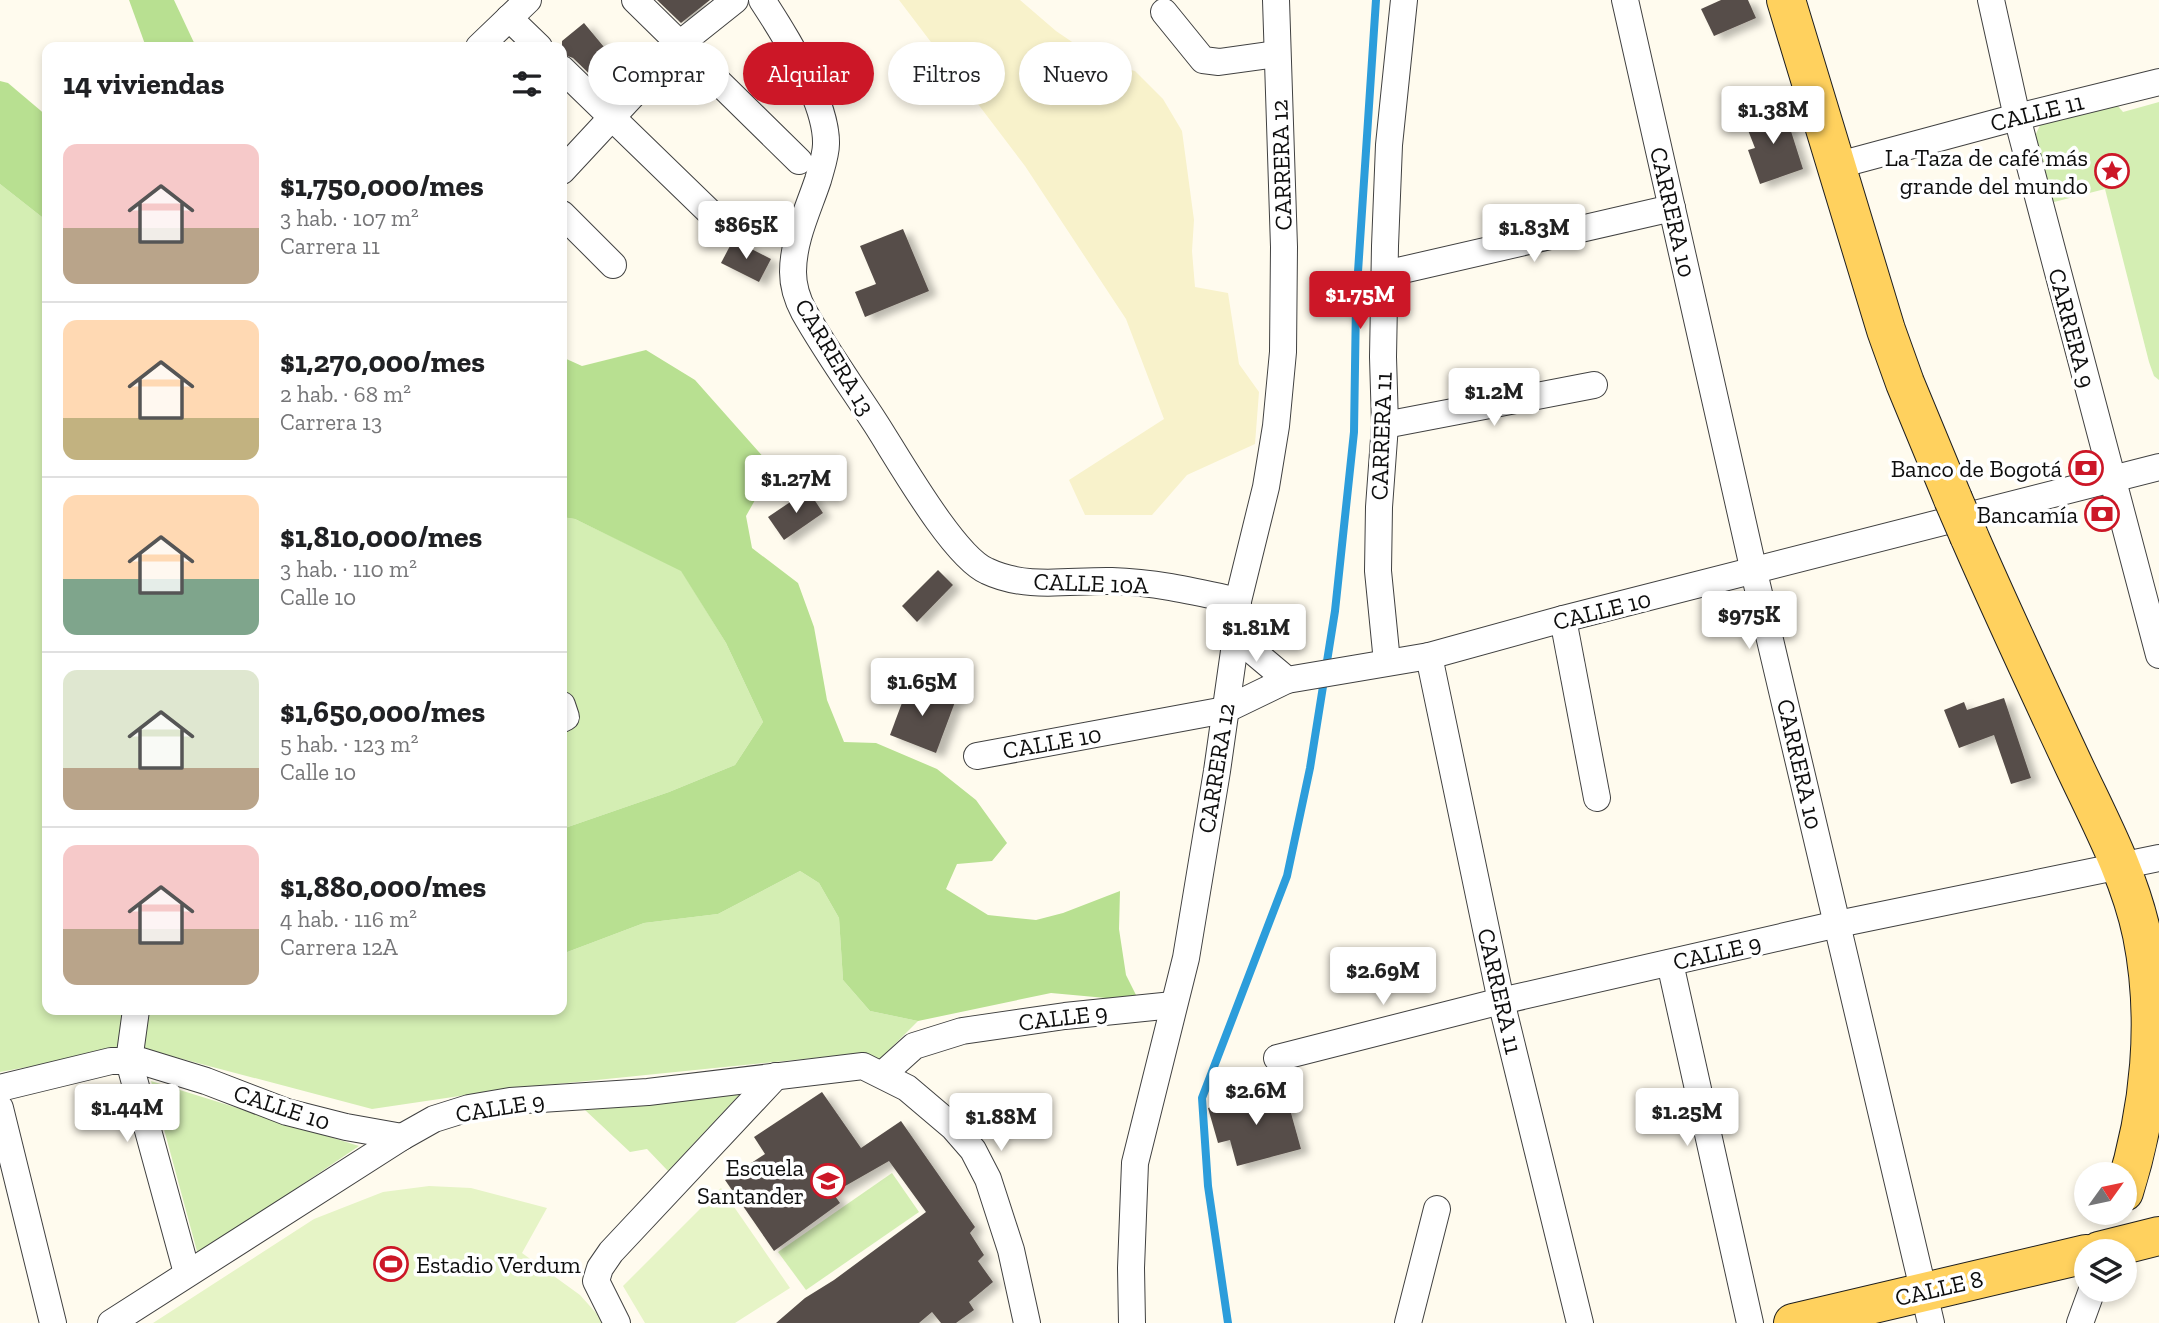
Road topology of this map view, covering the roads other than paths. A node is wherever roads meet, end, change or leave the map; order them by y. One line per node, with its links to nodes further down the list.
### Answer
1 (635, 0): 13 (street)
2 (735, 0): 14 (street)
3 (762, 0): 34 (street, CARRERA 13)
4 (1276, 0): 15 (street, CARRERA 12)
5 (1404, 0): 29 (street, CARRERA 11)
6 (1625, 0): 25 (street, CARRERA 10)
7 (1786, 0): 24 (main road)
8 (1992, 0): 20 (street, CARRERA 9)
9 (518, 9): 11 (street); 12 (street)
10 (1164, 12): 15 (street)
11 (484, 42)
12 (536, 42)
13 (680, 42)
14 (682, 42)
15 (1276, 54): 36 (street, CARRERA 12)
16 (567, 74): 21 (street)
17 (2159, 82): 20 (street, CALLE 11)
18 (729, 91): 22 (street)
19 (624, 105): 21 (street)
20 (2017, 117): 24 (street, CALLE 11); 33 (street, CARRERA 9)
21 (612, 118): 23 (street); 27 (street)
22 (799, 162)
23 (567, 166)
24 (1835, 166): 47 (main road, bridge)
25 (1672, 208): 29 (street); 35 (street, CARRERA 10)
26 (567, 219): 28 (street)
27 (727, 229)
28 (613, 265)
29 (1385, 274): 31 (street, CARRERA 11)
30 (1594, 385): 31 (street)
31 (1385, 425): 41 (street, CARRERA 11)
32 (2159, 467): 33 (street, CALLE 10)
33 (2112, 479): 35 (street, CALLE 10); 39 (street, CARRERA 9)
34 (986, 571): 36 (street, CALLE 10A)
35 (1754, 572): 37 (street, CALLE 10); 48 (street, CARRERA 10)
36 (1238, 601): 38 (street, CARRERA 12)
37 (1563, 619): 40 (street, CALLE 10); 45 (street)
38 (1236, 637): 42 (street); 43 (street, CARRERA 12)
39 (2159, 655)
40 (1429, 656): 41 (street, CALLE 10); 50 (street, CARRERA 11)
41 (1387, 663): 42 (street, CALLE 10)
42 (1298, 678): 43 (street, CALLE 10)
43 (1225, 710): 44 (street, CALLE 10); 51 (street, CARRERA 12)
44 (977, 756)
45 (1597, 798)
46 (2159, 859): 47 (street, CALLE 9)
47 (2120, 868): 48 (street, CALLE 9); 60 (main road)
48 (1838, 924): 49 (street, CALLE 9); 67 (street, CARRERA 10)
49 (1670, 963): 50 (street, CALLE 9); 75 (street)
50 (1501, 1001): 53 (street, CALLE 9); 74 (street, CARRERA 11)
51 (1173, 1005): 55 (street, CALLE 9); 72 (street, CARRERA 12)
52 (135, 1015): 54 (street)
53 (1277, 1058)
54 (129, 1061): 57 (street, CALLE 10); 59 (street, CALLE 10); 65 (street)
55 (873, 1070): 56 (street, CALLE 9); 71 (street)
56 (776, 1076): 59 (street, CALLE 9); 70 (street)
57 (0, 1088)
58 (0, 1108): 68 (street)
59 (402, 1137): 65 (street, CALLE 9)
60 (2132, 1162)
61 (1437, 1209): 73 (street)
62 (2159, 1236): 63 (main road, CALLE 8)
63 (2137, 1242)
64 (2074, 1260): 67 (main road, CALLE 8)
65 (187, 1273): 69 (street, CALLE 9)
66 (2088, 1302): 77 (street)
67 (1926, 1307): 76 (main road, CALLE 8)
68 (53, 1323)
69 (111, 1323)
70 (617, 1323)
71 (1027, 1323)
72 (1132, 1323)
73 (1408, 1323)
74 (1580, 1323)
75 (1750, 1323)
76 (1793, 1323)
77 (2080, 1323)

